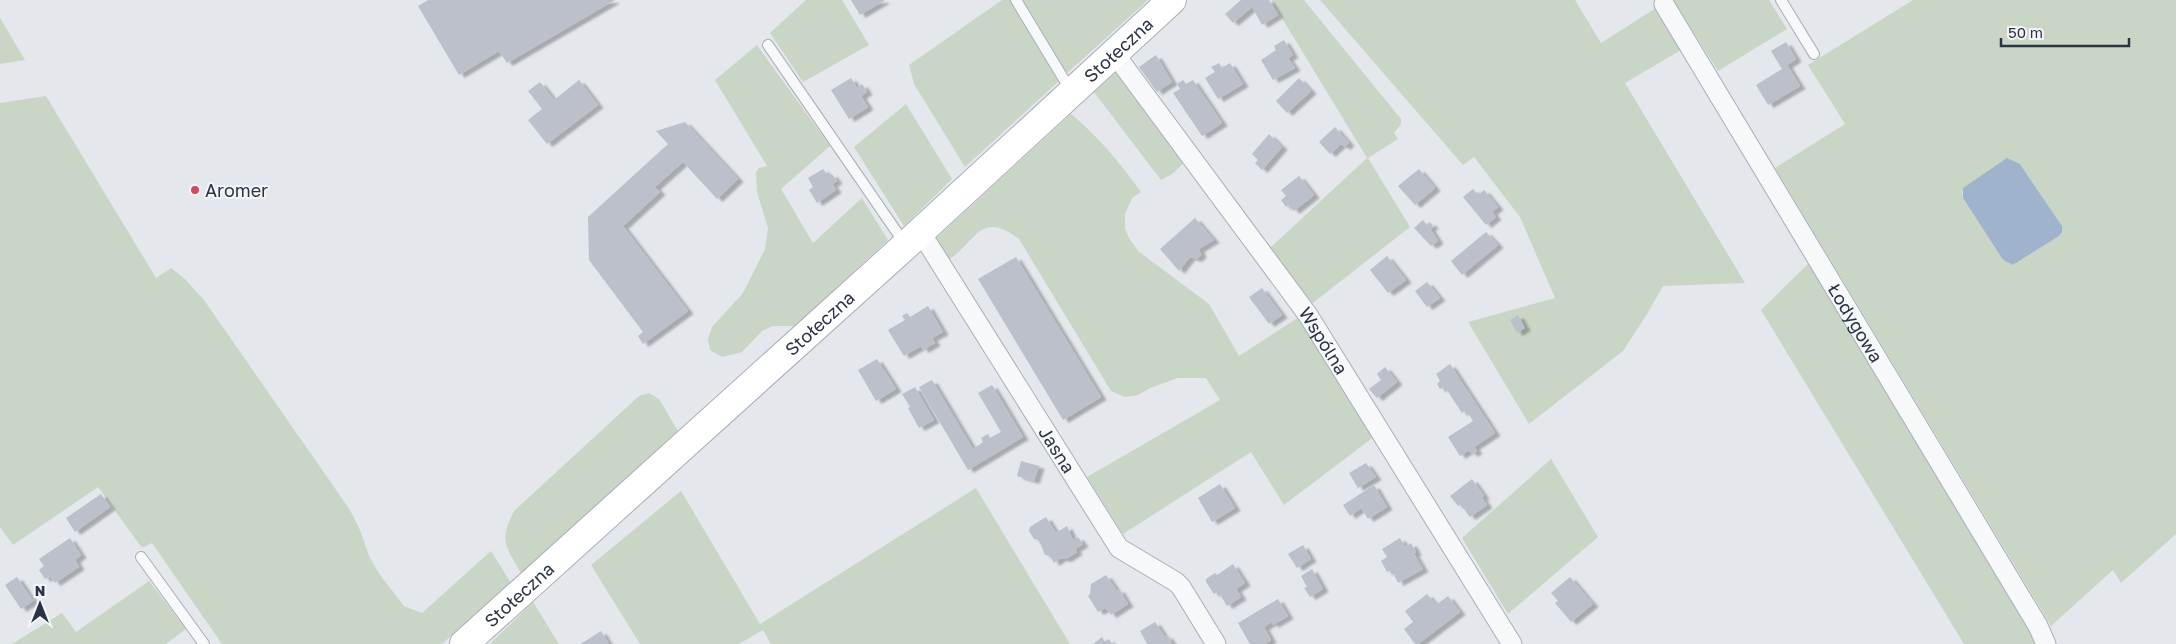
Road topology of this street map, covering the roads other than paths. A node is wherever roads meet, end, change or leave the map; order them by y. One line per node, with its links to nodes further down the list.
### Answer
1 (1016, 0): 8 (lane)
2 (1172, 0): 6 (street, Stołeczna)
3 (1781, 0): 7 (lane)
4 (1664, 4): 15 (street, Łodygowa)
5 (768, 45): 9 (lane)
6 (1114, 53): 8 (street, Stołeczna); 14 (street, Wspólna)
7 (1814, 54)
8 (1072, 92): 9 (street, Stołeczna)
9 (913, 238): 12 (street, Stołeczna); 13 (street, Jasna)
10 (141, 557): 11 (lane)
11 (204, 644)
12 (464, 644)
13 (1216, 644)
14 (1512, 644)
15 (2046, 644)

